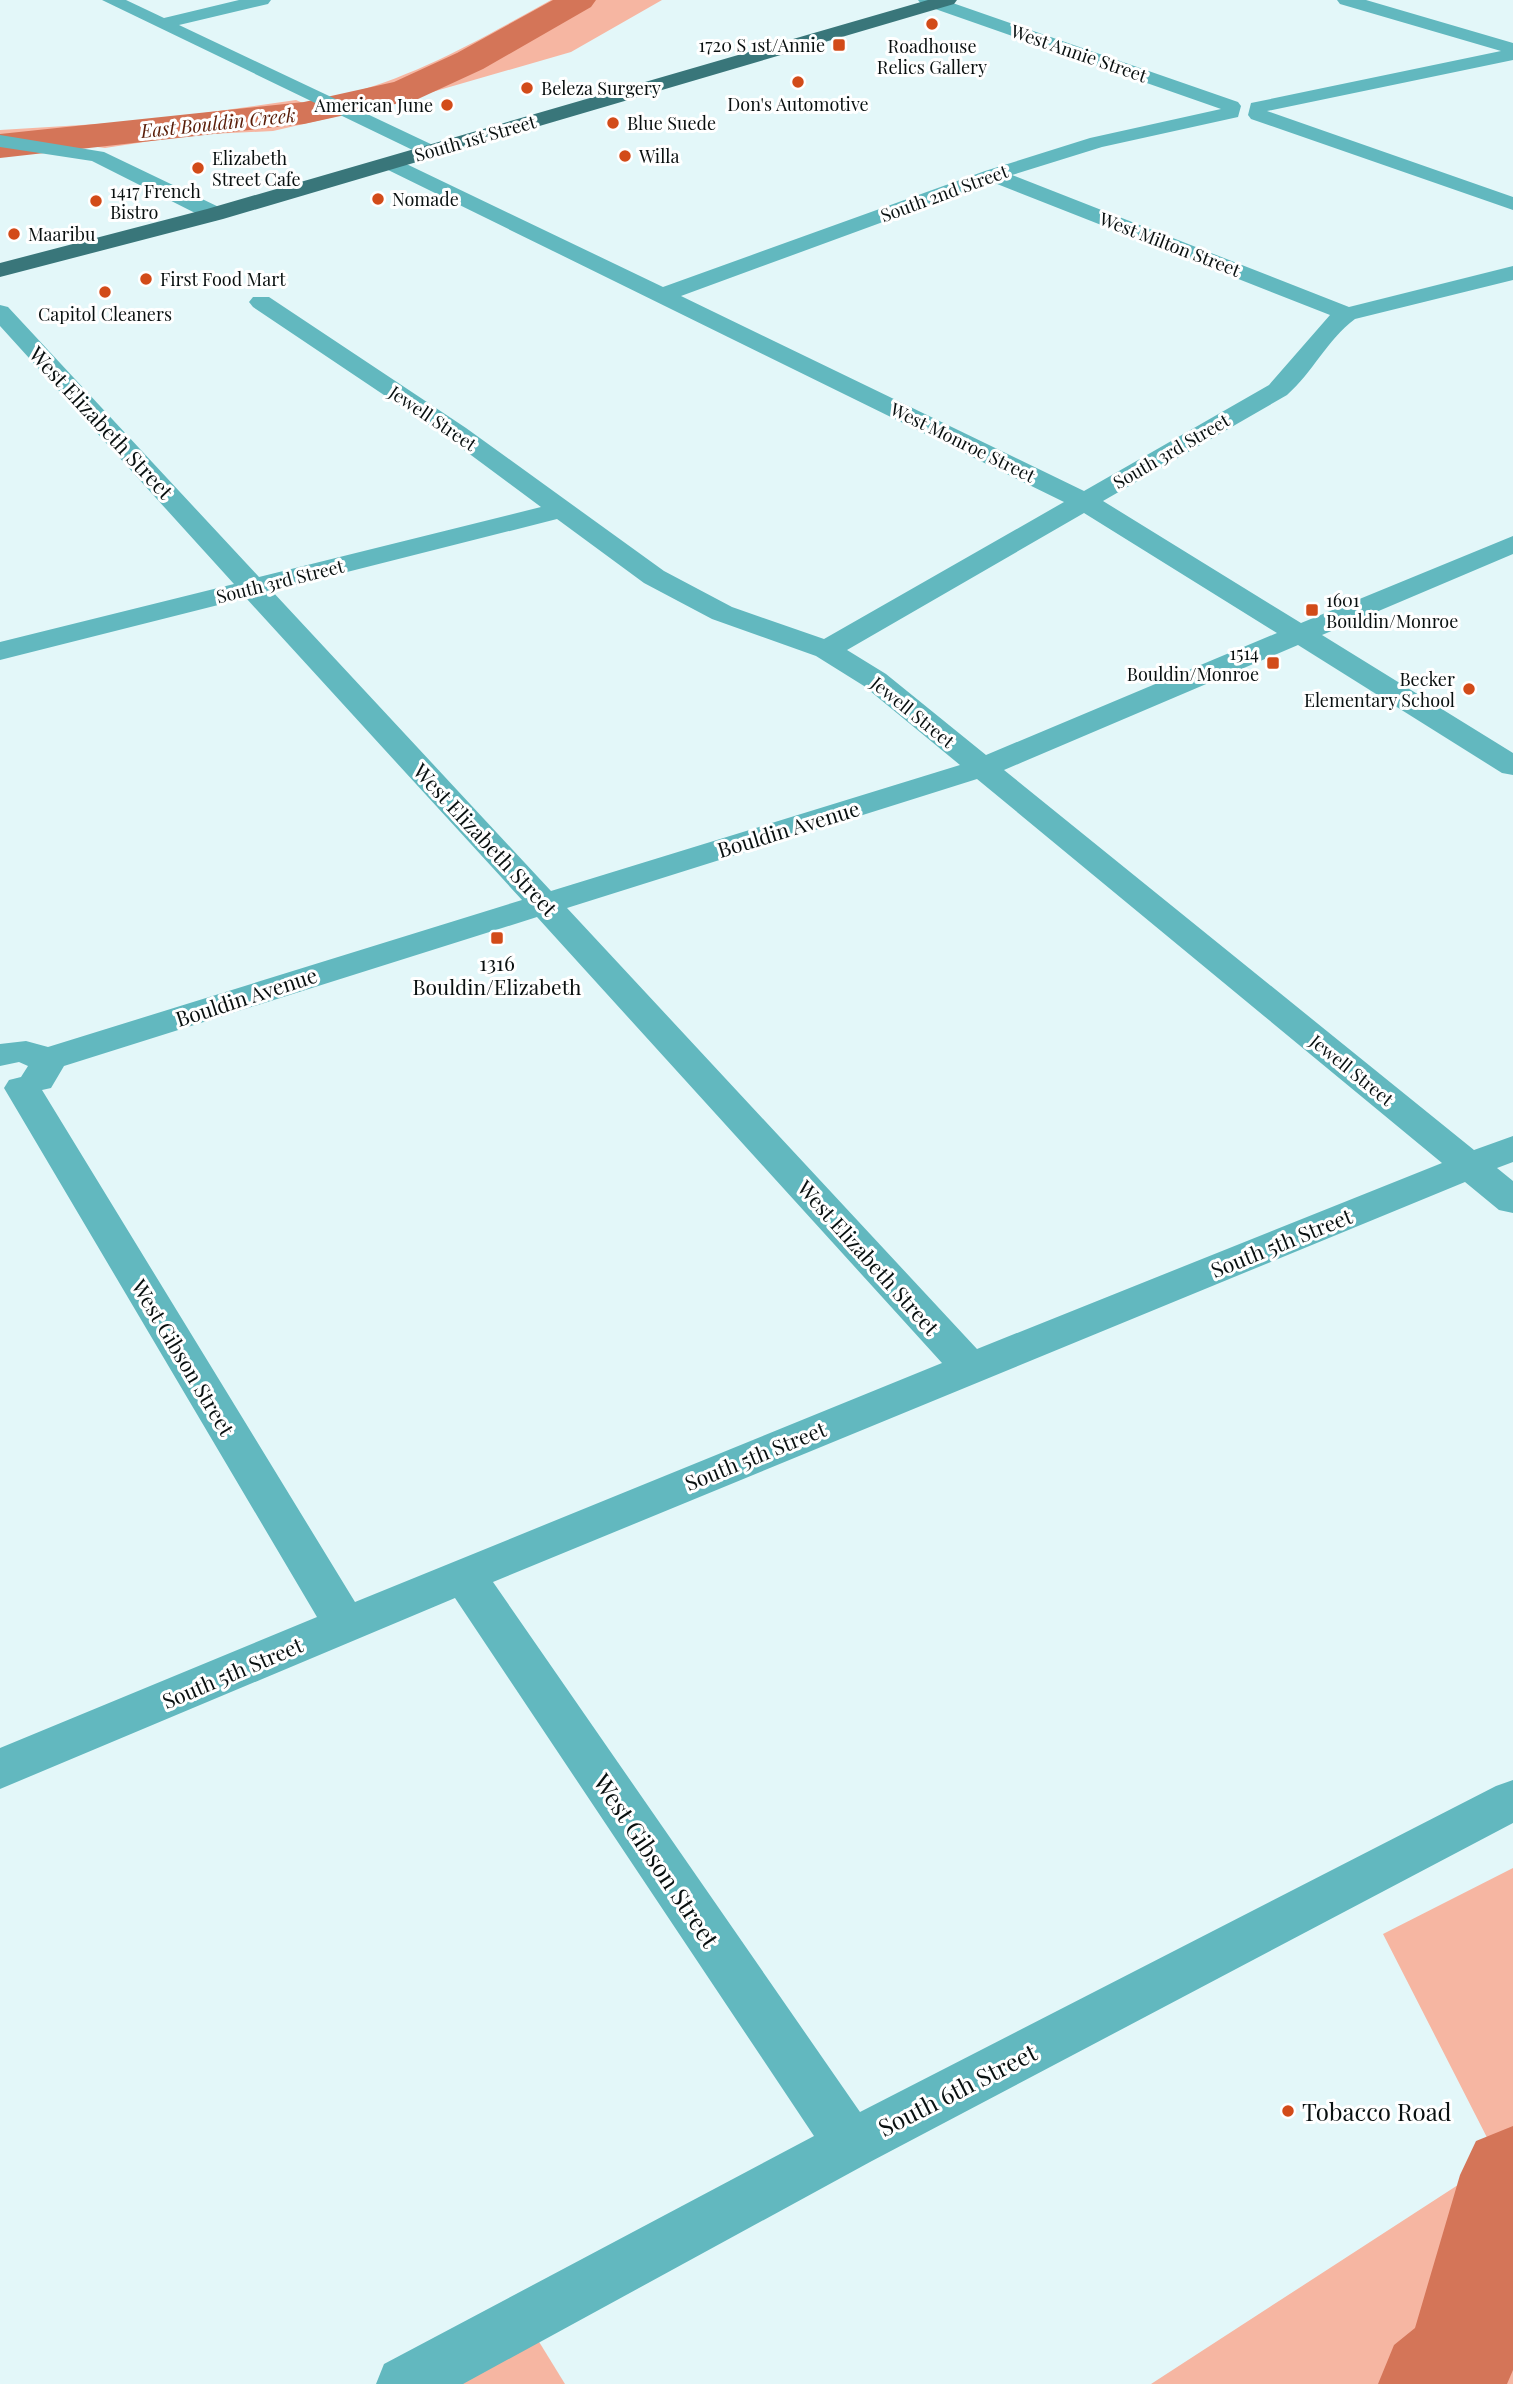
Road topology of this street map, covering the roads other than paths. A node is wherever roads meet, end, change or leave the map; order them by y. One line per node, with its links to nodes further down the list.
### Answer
1 (111, 0): 5 (street)
2 (262, 0): 5 (street)
3 (1346, 0): 6 (street)
4 (937, 1): 7 (street, West Annie Street); 10 (main road, South 1st Street)
5 (162, 23): 10 (street)
6 (1512, 52): 8 (street)
7 (1231, 109): 8 (street); 12 (street, South 2nd Street)
8 (1258, 111): 13 (street)
9 (0, 141): 14 (street)
10 (430, 150): 11 (main road, South 1st Street)
11 (389, 163): 14 (main road, South 1st Street); 17 (street, West Monroe Street)
12 (992, 175): 17 (street, South 2nd Street); 20 (street, West Milton Street)
13 (1513, 204)
14 (215, 214): 15 (main road, South 1st Street)
15 (0, 270)
16 (1513, 273): 20 (street, South 3rd Street)
17 (663, 295): 21 (street, West Monroe Street)
18 (261, 302): 22 (street, Jewell Street)
19 (0, 312): 24 (street, West Elizabeth Street)
20 (1348, 314): 21 (street, South 3rd Street)
21 (1084, 501): 25 (street, West Monroe Street); 26 (street, South 3rd Street)
22 (561, 510): 24 (street, South 3rd Street); 26 (street, Jewell Street)
23 (1513, 544): 25 (street, Bouldin Avenue)
24 (254, 587): 27 (street, South 3rd Street); 30 (street, West Elizabeth Street)
25 (1299, 632): 28 (street, West Monroe Street); 29 (street, Bouldin Avenue)
26 (826, 650): 29 (street, Jewell Street)
27 (0, 651)
28 (1513, 766)
29 (982, 768): 30 (street, Bouldin Avenue); 33 (street, Jewell Street)
30 (544, 903): 31 (street, Bouldin Avenue); 35 (street, West Elizabeth Street)
31 (11, 1066): 37 (street, West Gibson Street)
32 (1513, 1148): 33 (street, South 5th Street)
33 (1470, 1166): 34 (street, Jewell Street); 35 (street, South 5th Street)
34 (1513, 1201)
35 (970, 1368): 36 (street, South 5th Street)
36 (464, 1575): 37 (street, South 5th Street); 40 (street, West Gibson Street)
37 (345, 1625): 38 (street, South 5th Street)
38 (0, 1769)
39 (1513, 1800): 40 (street, South 6th Street)
40 (851, 2144): 41 (street, South 6th Street)
41 (405, 2384)

